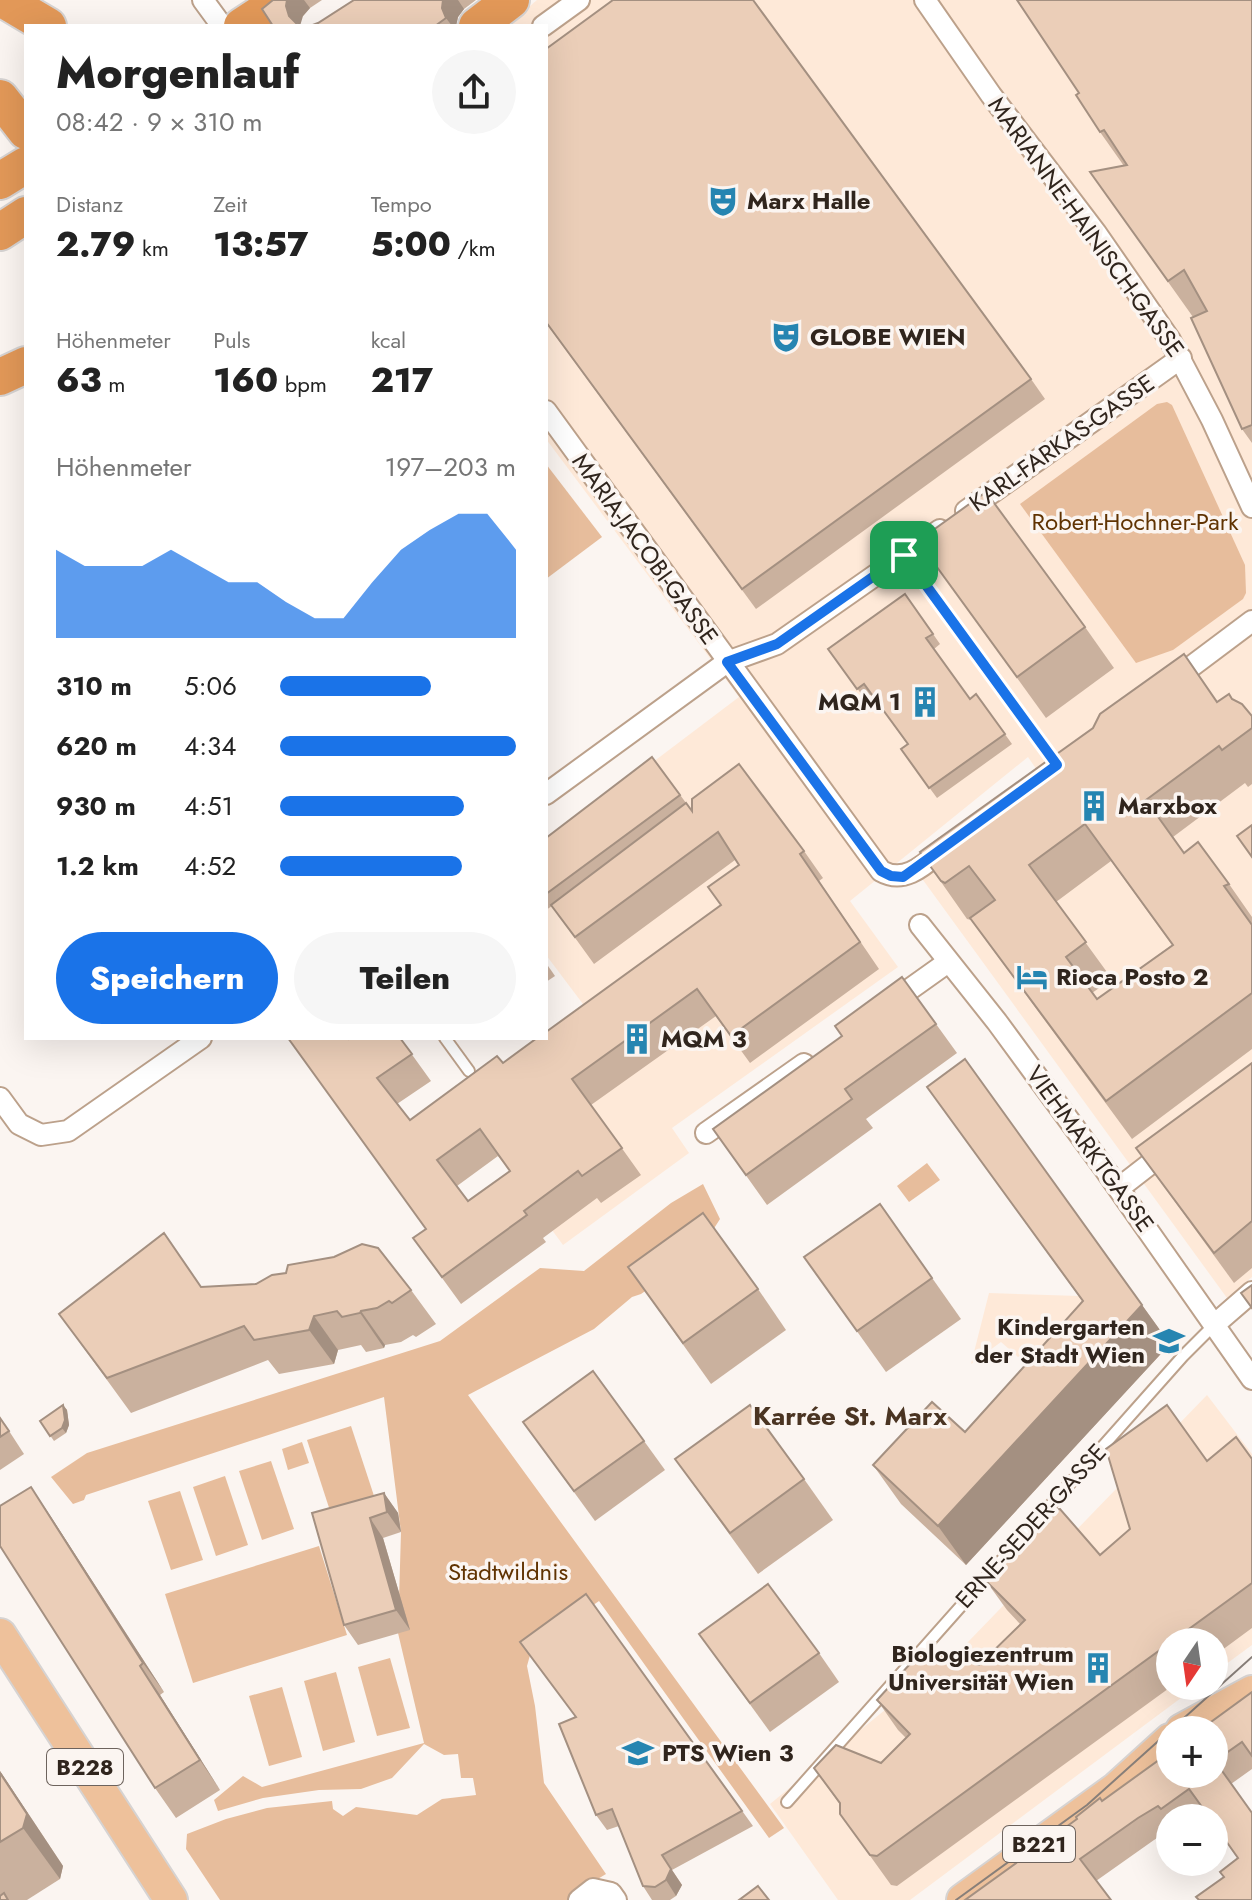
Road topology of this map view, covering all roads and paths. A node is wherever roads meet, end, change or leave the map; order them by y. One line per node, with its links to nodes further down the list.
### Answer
1 (4, 0): 7 (highway)
2 (203, 0): 8 (street)
3 (282, 0): 9 (highway)
4 (511, 0): 10 (highway)
5 (579, 0): 11 (street)
6 (925, 0): 18 (street, MARIANNE-HAINISCH-GASSE)
7 (45, 24)
8 (221, 24)
9 (245, 24)
10 (480, 24)
11 (546, 24)
12 (0, 98): 13 (highway)
13 (24, 128)
14 (24, 166): 15 (highway)
15 (0, 181)
16 (24, 216): 17 (highway)
17 (0, 232)
18 (1181, 358): 22 (street, MARIANNE-HAINISCH-GASSE); 23 (street, KARL-FARKAS-GASSE)
19 (24, 366): 20 (highway)
20 (0, 377)
21 (548, 414): 25 (street, MARIA-JACOBI-GASSE)
22 (1252, 507)
23 (904, 555): 25 (street, KARL-FARKAS-GASSE); 27 (lane)
24 (1252, 621): 26 (street)
25 (727, 662): 28 (street, KARL-FARKAS-GASSE); 29 (street, MARIA-JACOBI-GASSE)
26 (1161, 689)
27 (1056, 766)
28 (548, 793)
29 (957, 839)
30 (920, 925): 31 (street, VIEHMARKTGASSE)
31 (948, 962): 32 (street); 40 (street, VIEHMARKTGASSE)
32 (874, 1014)
33 (198, 1040): 37 (street)
34 (446, 1040): 36 (lane)
35 (822, 1051): 38 (street)
36 (469, 1071)
37 (0, 1098)
38 (706, 1133)
39 (1187, 1136): 40 (street)
40 (1119, 1188): 42 (street, VIEHMARKTGASSE)
41 (1252, 1292): 42 (street)
42 (1214, 1325): 43 (street, VIEHMARKTGASSE); 51 (lane, ERNE-SEDER-GASSE)
43 (1252, 1379)
44 (0, 1635): 52 (main road, B228)
45 (1251, 1693): 46 (main road); 47 (main road)
46 (1208, 1716)
47 (1228, 1723)
48 (1156, 1753): 50 (main road, B221)
49 (1156, 1771): 50 (main road, B221)
50 (1116, 1789): 55 (main road, B221)
51 (787, 1802)
52 (171, 1900)
53 (579, 1900): 54 (street)
54 (616, 1900)
55 (963, 1900)

